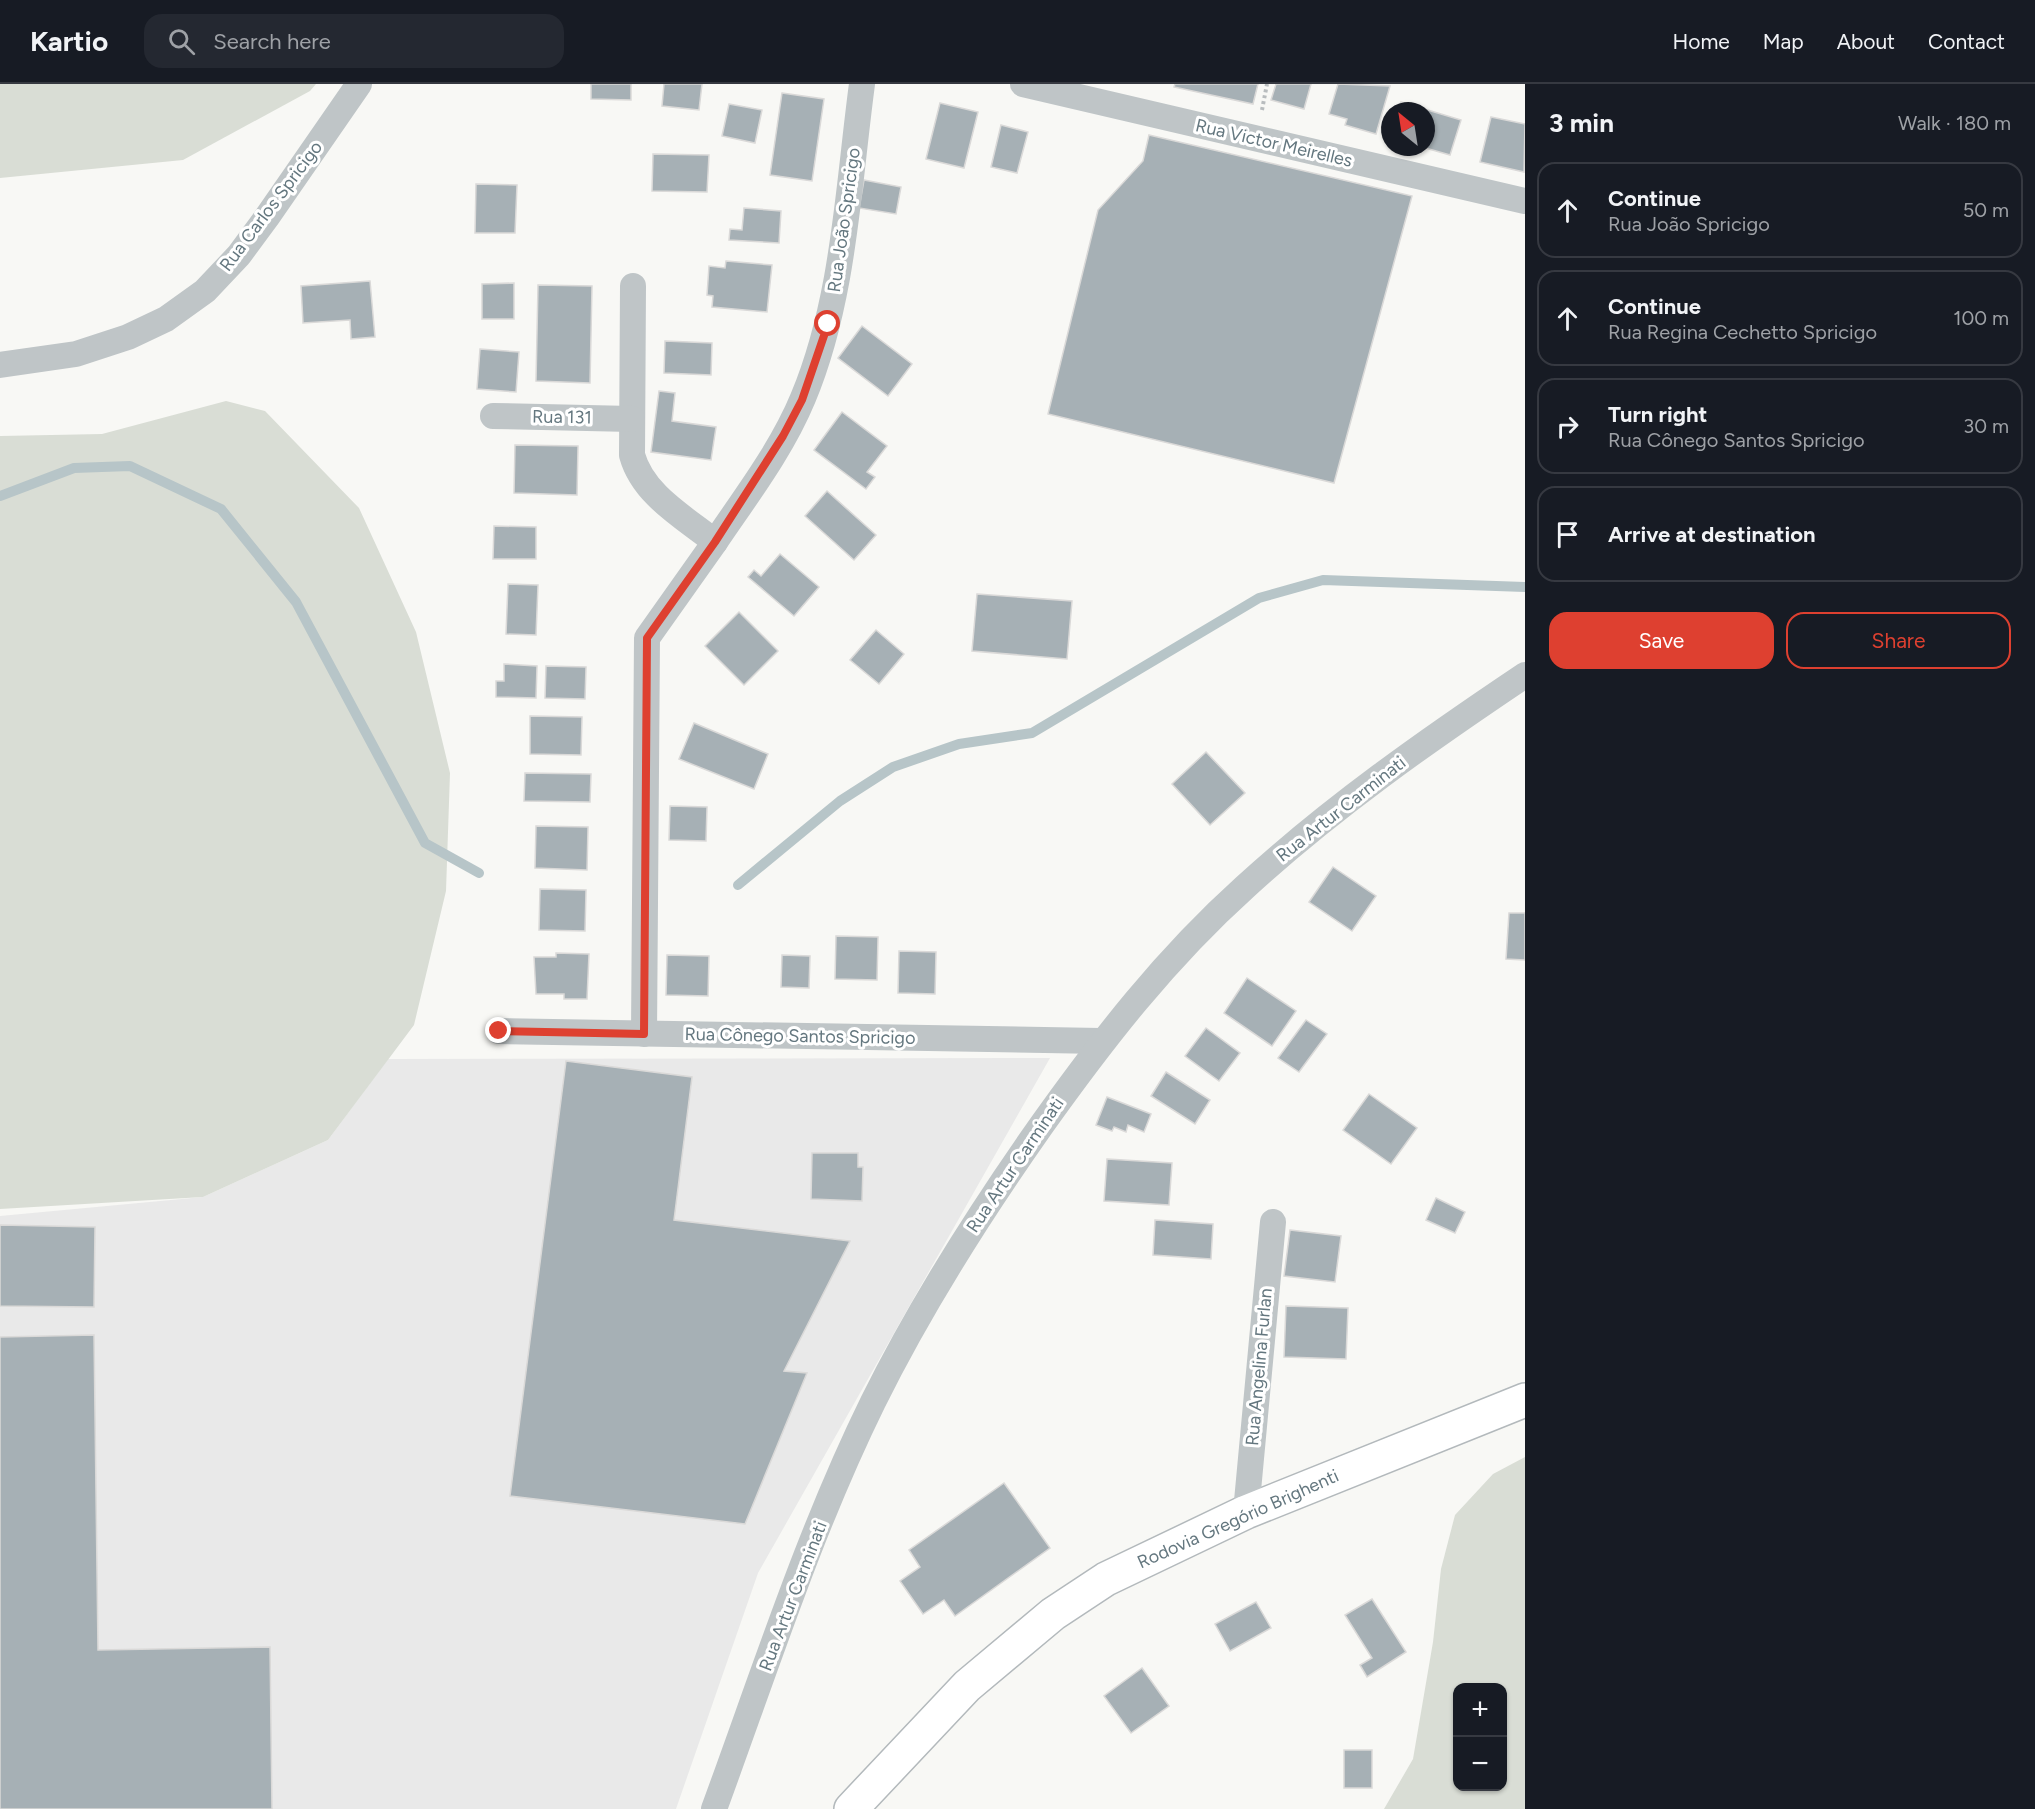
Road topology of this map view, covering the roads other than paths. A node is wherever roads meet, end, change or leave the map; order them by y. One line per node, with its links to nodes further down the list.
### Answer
1 (358, 84): 6 (street, Rua Carlos Spricigo)
2 (862, 84): 9 (street, Rua João Spricigo)
3 (1023, 84): 4 (street, Rua Victor Meirelles)
4 (1525, 201)
5 (633, 286): 8 (street)
6 (0, 365)
7 (493, 416): 8 (street, Rua 131)
8 (632, 419): 9 (street)
9 (715, 542): 12 (street, Rua João Spricigo)
10 (1525, 675): 13 (street, Rua Artur Carminati)
11 (499, 1031): 12 (street, Rua Cônego Santos Spricigo)
12 (644, 1034): 13 (street, Rua Cônego Santos Spricigo)
13 (1101, 1041): 17 (street, Rua Artur Carminati)
14 (1273, 1222): 16 (street, Rua Angelina Furlan)
15 (1525, 1400): 16 (main road, Rodovia Gregório Brighenti)
16 (1246, 1512): 18 (main road, Rodovia Gregório Brighenti)
17 (714, 1809)
18 (851, 1809)

